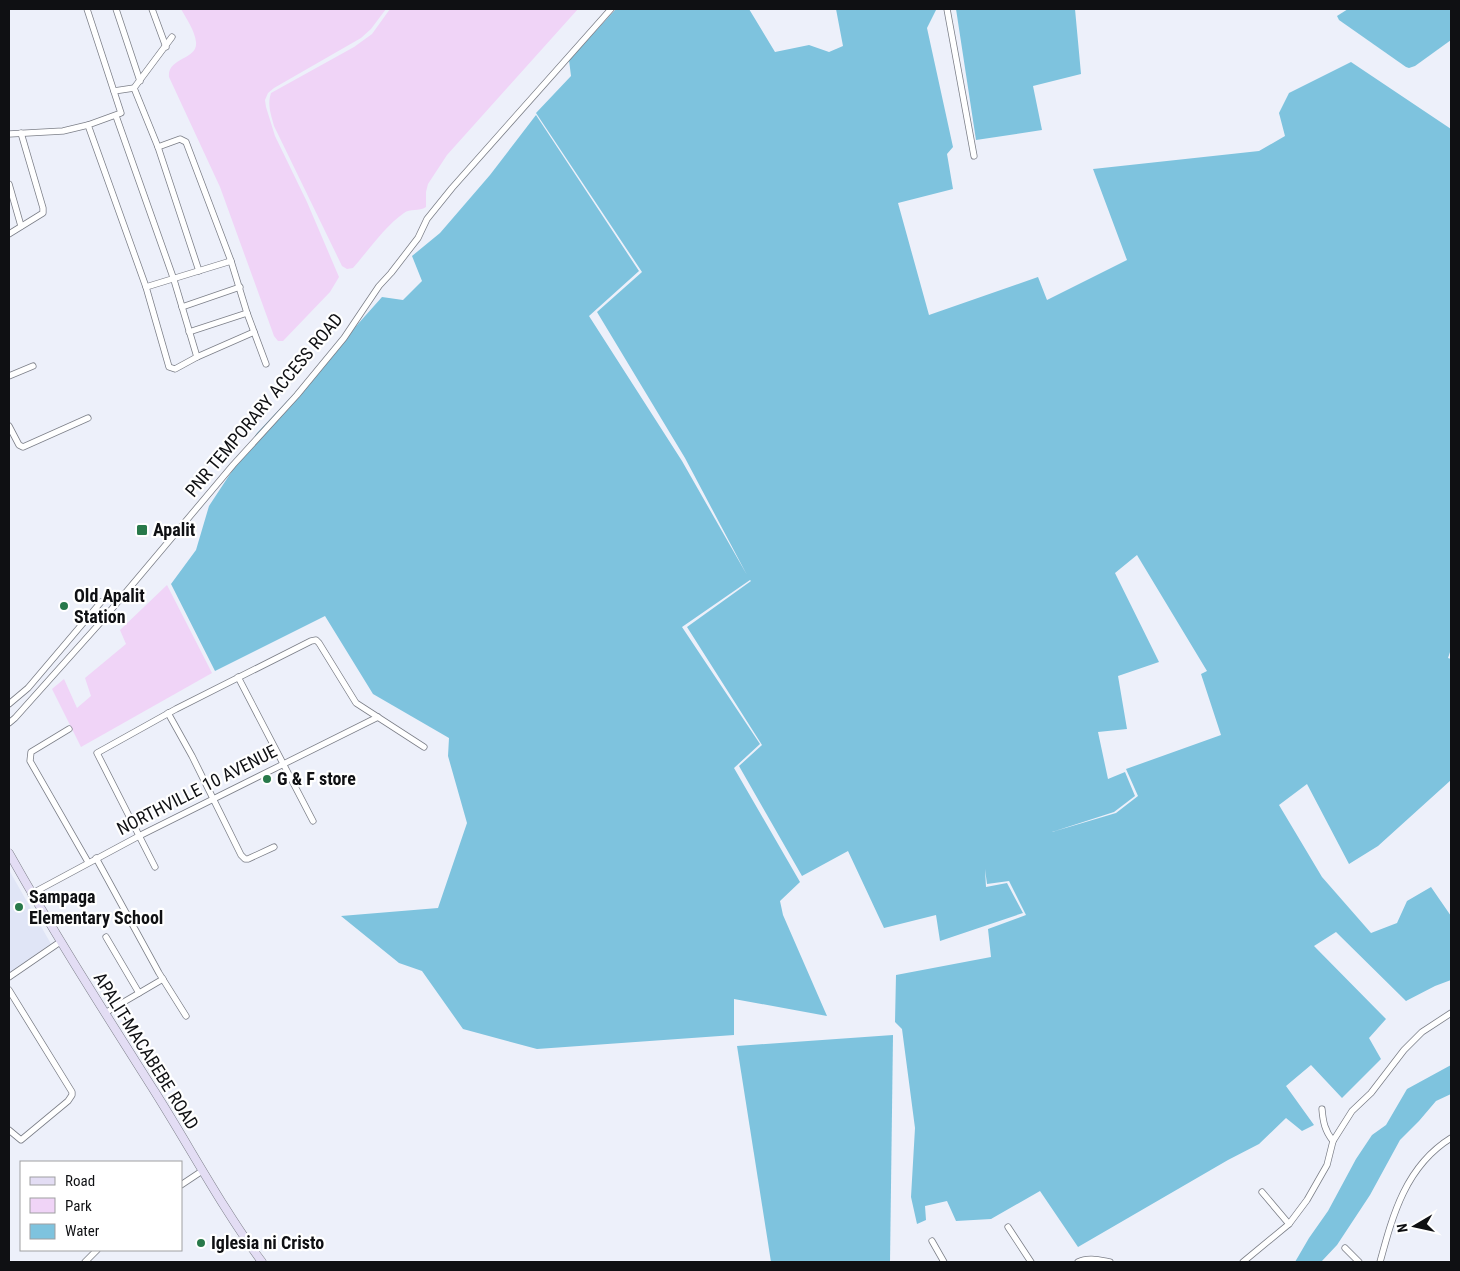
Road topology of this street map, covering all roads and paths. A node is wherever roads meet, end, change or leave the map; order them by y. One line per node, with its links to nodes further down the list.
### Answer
1 (87, 9): 10 (street)
2 (116, 9): 8 (street)
3 (152, 9): 7 (street)
4 (611, 9): 40 (street, PNR TEMPORARY ACCESS ROAD)
5 (946, 9): 16 (street)
6 (172, 37): 7 (street)
7 (166, 47): 8 (street)
8 (140, 81): 9 (street)
9 (134, 88): 10 (street); 15 (street)
10 (114, 91): 11 (street)
11 (116, 116): 12 (street); 22 (street)
12 (88, 126): 14 (street); 23 (street)
13 (9, 134): 14 (street)
14 (21, 134): 18 (street)
15 (158, 147): 20 (street); 21 (street)
16 (974, 156)
17 (9, 184): 18 (street)
18 (21, 226): 19 (street)
19 (9, 234)
20 (231, 261): 21 (street); 24 (street)
21 (199, 271): 22 (street)
22 (174, 280): 23 (street); 25 (street)
23 (146, 287): 29 (street)
24 (240, 287): 25 (street); 26 (street)
25 (182, 307): 27 (street)
26 (247, 313): 27 (street); 28 (street)
27 (188, 332): 29 (street)
28 (254, 332): 29 (street); 30 (street)
29 (197, 357)
30 (266, 364)
31 (33, 366): 32 (street)
32 (9, 376)
33 (88, 418): 34 (street)
34 (9, 428)
35 (101, 602): 37 (street)
36 (238, 677): 38 (street); 39 (street); 43 (street)
37 (9, 704)
38 (168, 714): 44 (street); 46 (street)
39 (378, 717): 42 (street); 43 (street, NORTHVILLE 10 AVENUE)
40 (9, 723)
41 (69, 729): 50 (street)
42 (424, 747)
43 (283, 763): 44 (street, NORTHVILLE 10 AVENUE); 45 (street)
44 (213, 798): 46 (street, NORTHVILLE 10 AVENUE); 47 (street)
45 (313, 821)
46 (139, 836): 49 (street, NORTHVILLE 10 AVENUE); 51 (street)
47 (274, 847)
48 (9, 853): 52 (main road, APALIT-MACABEBE ROAD)
49 (96, 858): 50 (street, NORTHVILLE 10 AVENUE); 56 (street)
50 (88, 862): 52 (street, NORTHVILLE 10 AVENUE)
51 (155, 867)
52 (31, 894): 54 (main road, APALIT-MACABEBE ROAD)
53 (106, 937): 58 (street)
54 (60, 942): 55 (street); 59 (main road, APALIT-MACABEBE ROAD)
55 (9, 977)
56 (163, 979): 58 (street); 61 (street)
57 (9, 990): 63 (street)
58 (139, 993): 59 (street)
59 (105, 1013): 66 (main road, APALIT-MACABEBE ROAD)
60 (1451, 1013): 65 (street)
61 (186, 1016)
62 (1322, 1109): 65 (street)
63 (9, 1130)
64 (1451, 1138): 82 (street)
65 (1333, 1141): 69 (street)
66 (202, 1171): 67 (street); 74 (main road, APALIT-MACABEBE ROAD)
67 (182, 1184)
68 (1262, 1192): 69 (street)
69 (1289, 1224): 80 (street)
70 (1008, 1226): 77 (street)
71 (932, 1241): 76 (street)
72 (1344, 1248): 81 (street)
73 (96, 1251): 75 (street)
74 (259, 1261)
75 (85, 1262)
76 (944, 1262)
77 (1032, 1262)
78 (1078, 1262): 79 (street)
79 (1110, 1262)
80 (1244, 1262)
81 (1359, 1262)
82 (1380, 1262)

